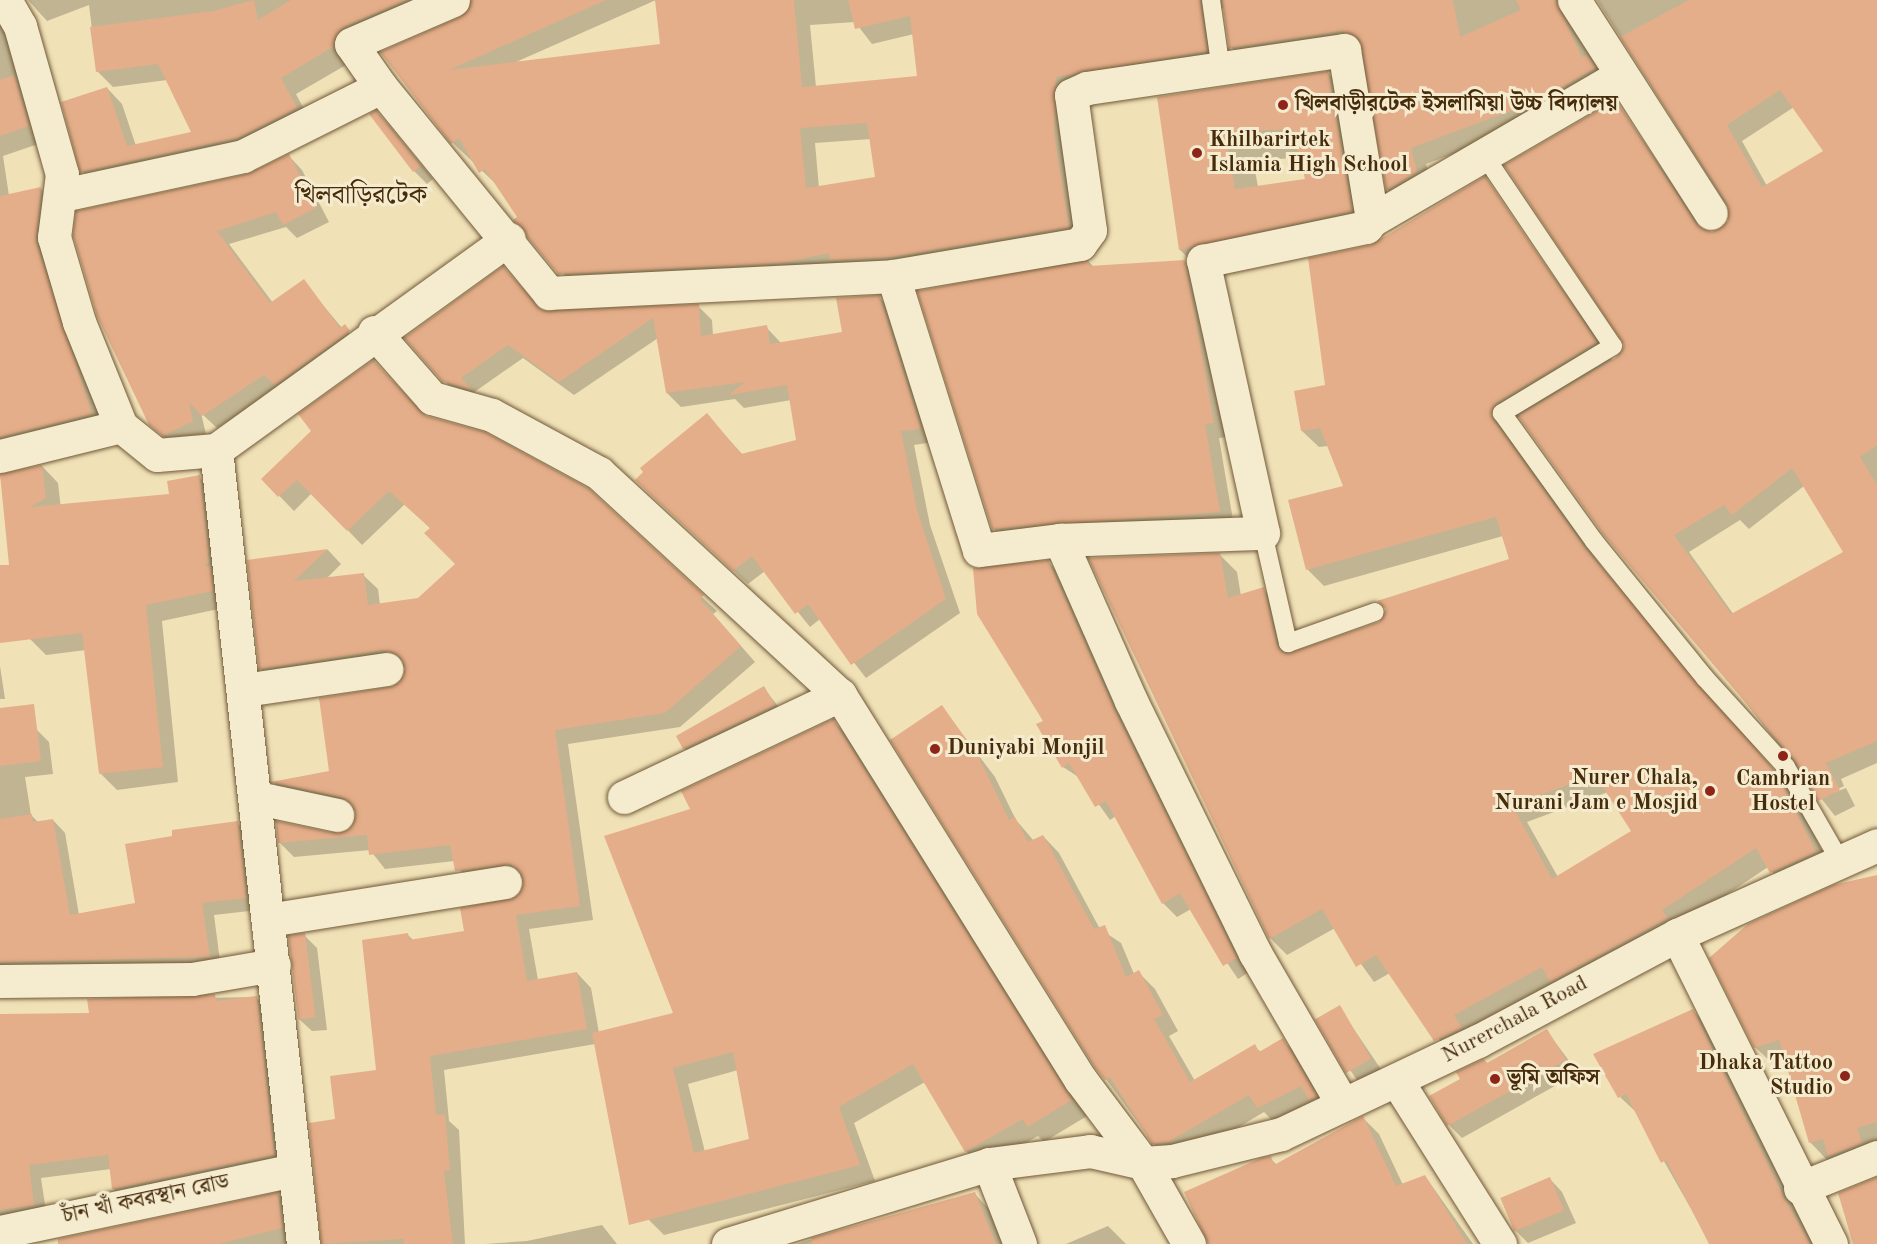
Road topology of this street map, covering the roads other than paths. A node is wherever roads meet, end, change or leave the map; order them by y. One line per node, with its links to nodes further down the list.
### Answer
1 (5, 0): 9 (street)
2 (453, 0): 7 (street)
3 (1211, 0): 5 (lane)
4 (1574, 0): 6 (street)
5 (1221, 70): 11 (street); 13 (street)
6 (1619, 76): 8 (street); 10 (street)
7 (381, 87): 9 (street); 12 (street)
8 (1484, 155): 11 (street); 28 (lane)
9 (63, 195): 15 (street)
10 (1711, 213)
11 (1372, 220): 18 (street)
12 (509, 239): 13 (street); 14 (street)
13 (892, 276): 19 (street)
14 (374, 332): 16 (street); 23 (street)
15 (122, 426): 16 (street); 17 (street)
16 (216, 450): 22 (street)
17 (0, 456)
18 (1263, 533): 19 (street); 20 (lane)
19 (1060, 540): 35 (street)
20 (1375, 612)
21 (386, 669): 22 (street)
22 (244, 690): 25 (street)
23 (840, 695): 24 (street); 37 (street)
24 (624, 797)
25 (258, 798): 26 (street); 30 (street)
26 (337, 815)
27 (1877, 845): 28 (street, Nurerchala Road)
28 (1840, 861): 31 (street, Nurerchala Road)
29 (505, 882): 30 (street)
30 (268, 920): 32 (street)
31 (1677, 935): 34 (street, Nurerchala Road); 40 (street)
32 (274, 965): 33 (street); 39 (street)
33 (0, 981)
34 (1397, 1081): 35 (street, Nurerchala Road); 46 (street)
35 (1342, 1103): 37 (street, Nurerchala Road)
36 (1877, 1156): 40 (street)
37 (1143, 1163): 38 (street); 45 (street)
38 (989, 1164): 43 (street); 44 (street)
39 (293, 1170): 41 (street, চাঁন খাঁ কবরস্থান রোড); 42 (street)
40 (1800, 1188): 47 (street)
41 (0, 1232)
42 (303, 1244)
43 (728, 1244)
44 (1020, 1244)
45 (1189, 1244)
46 (1500, 1244)
47 (1831, 1244)

